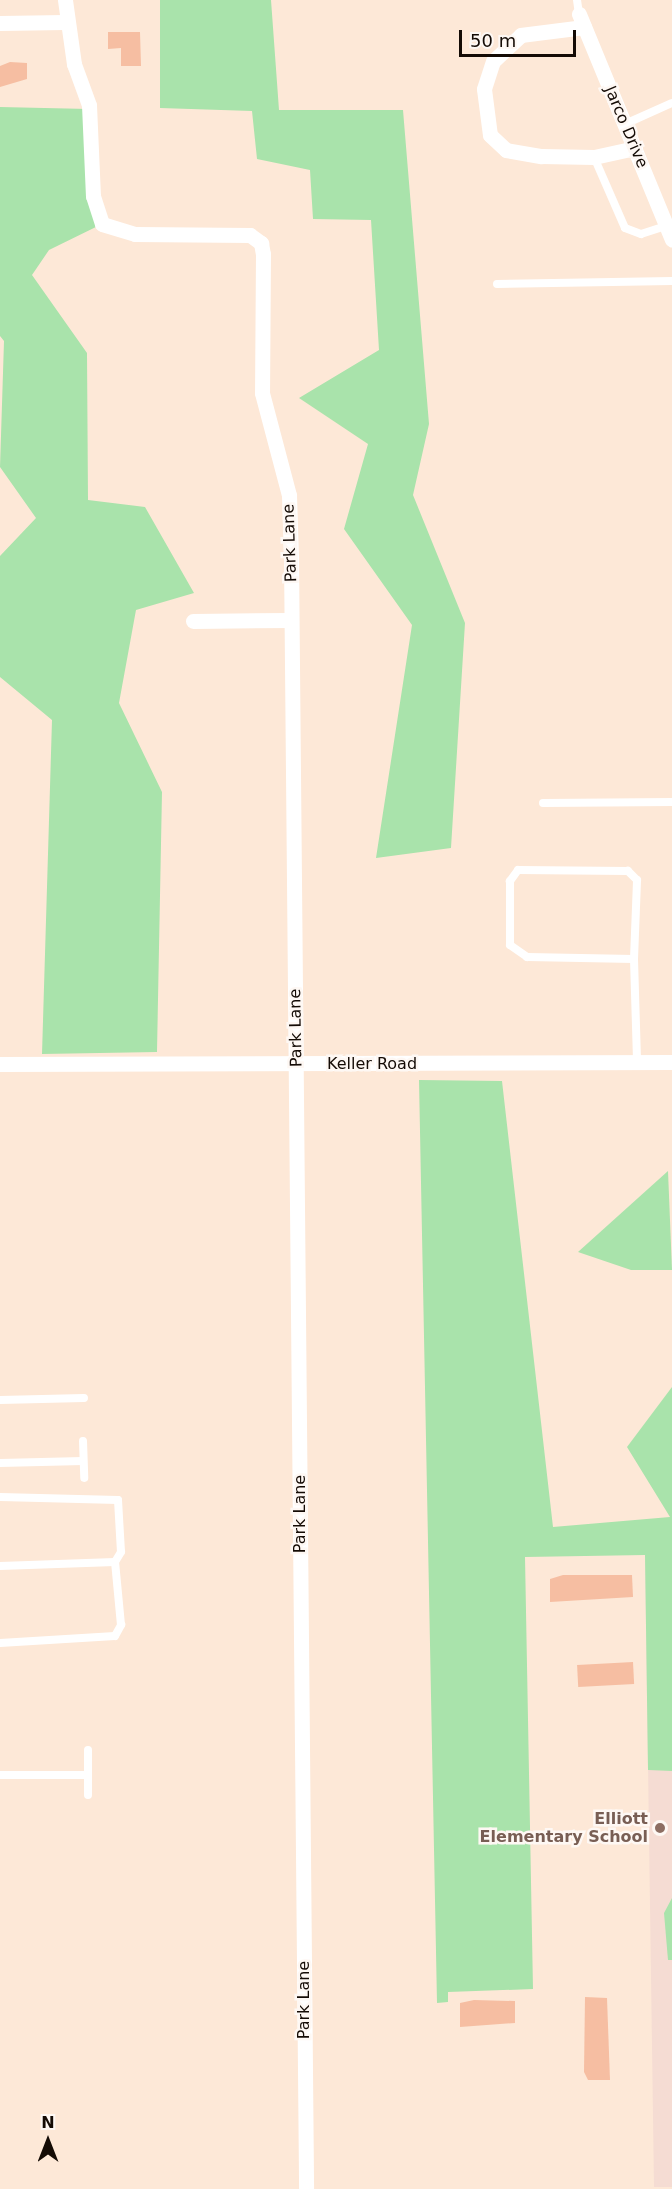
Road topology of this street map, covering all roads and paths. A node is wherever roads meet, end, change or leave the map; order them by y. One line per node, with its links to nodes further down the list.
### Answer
1 (65, 0): 3 (street)
2 (580, 14): 6 (street, Jarco Drive); 8 (street)
3 (65, 22): 4 (street); 13 (street, Park Lane)
4 (0, 23)
5 (672, 103): 6 (lane)
6 (625, 124): 7 (street, Jarco Drive)
7 (635, 148): 8 (street); 9 (street, Jarco Drive)
8 (594, 157): 9 (lane)
9 (666, 225): 10 (street, Jarco Drive)
10 (672, 240)
11 (672, 281): 12 (lane)
12 (496, 284)
13 (291, 620): 14 (street); 21 (street, Park Lane)
14 (193, 621)
15 (672, 801): 16 (lane)
16 (543, 803)
17 (634, 959): 17 (lane); 19 (lane)
18 (672, 1062): 19 (street, Keller Road)
19 (637, 1063): 21 (street, Keller Road)
20 (0, 1064): 21 (street, Keller Road)
21 (296, 1064): 36 (street, Park Lane)
22 (84, 1398): 23 (lane)
23 (0, 1400)
24 (83, 1441): 25 (lane)
25 (83, 1461): 26 (lane); 27 (lane)
26 (0, 1463)
27 (84, 1478)
28 (0, 1497): 29 (lane)
29 (115, 1562): 30 (lane); 31 (lane)
30 (0, 1566)
31 (0, 1643)
32 (88, 1750): 34 (lane)
33 (0, 1775): 34 (lane)
34 (88, 1775): 35 (lane)
35 (88, 1795)
36 (306, 2189)

